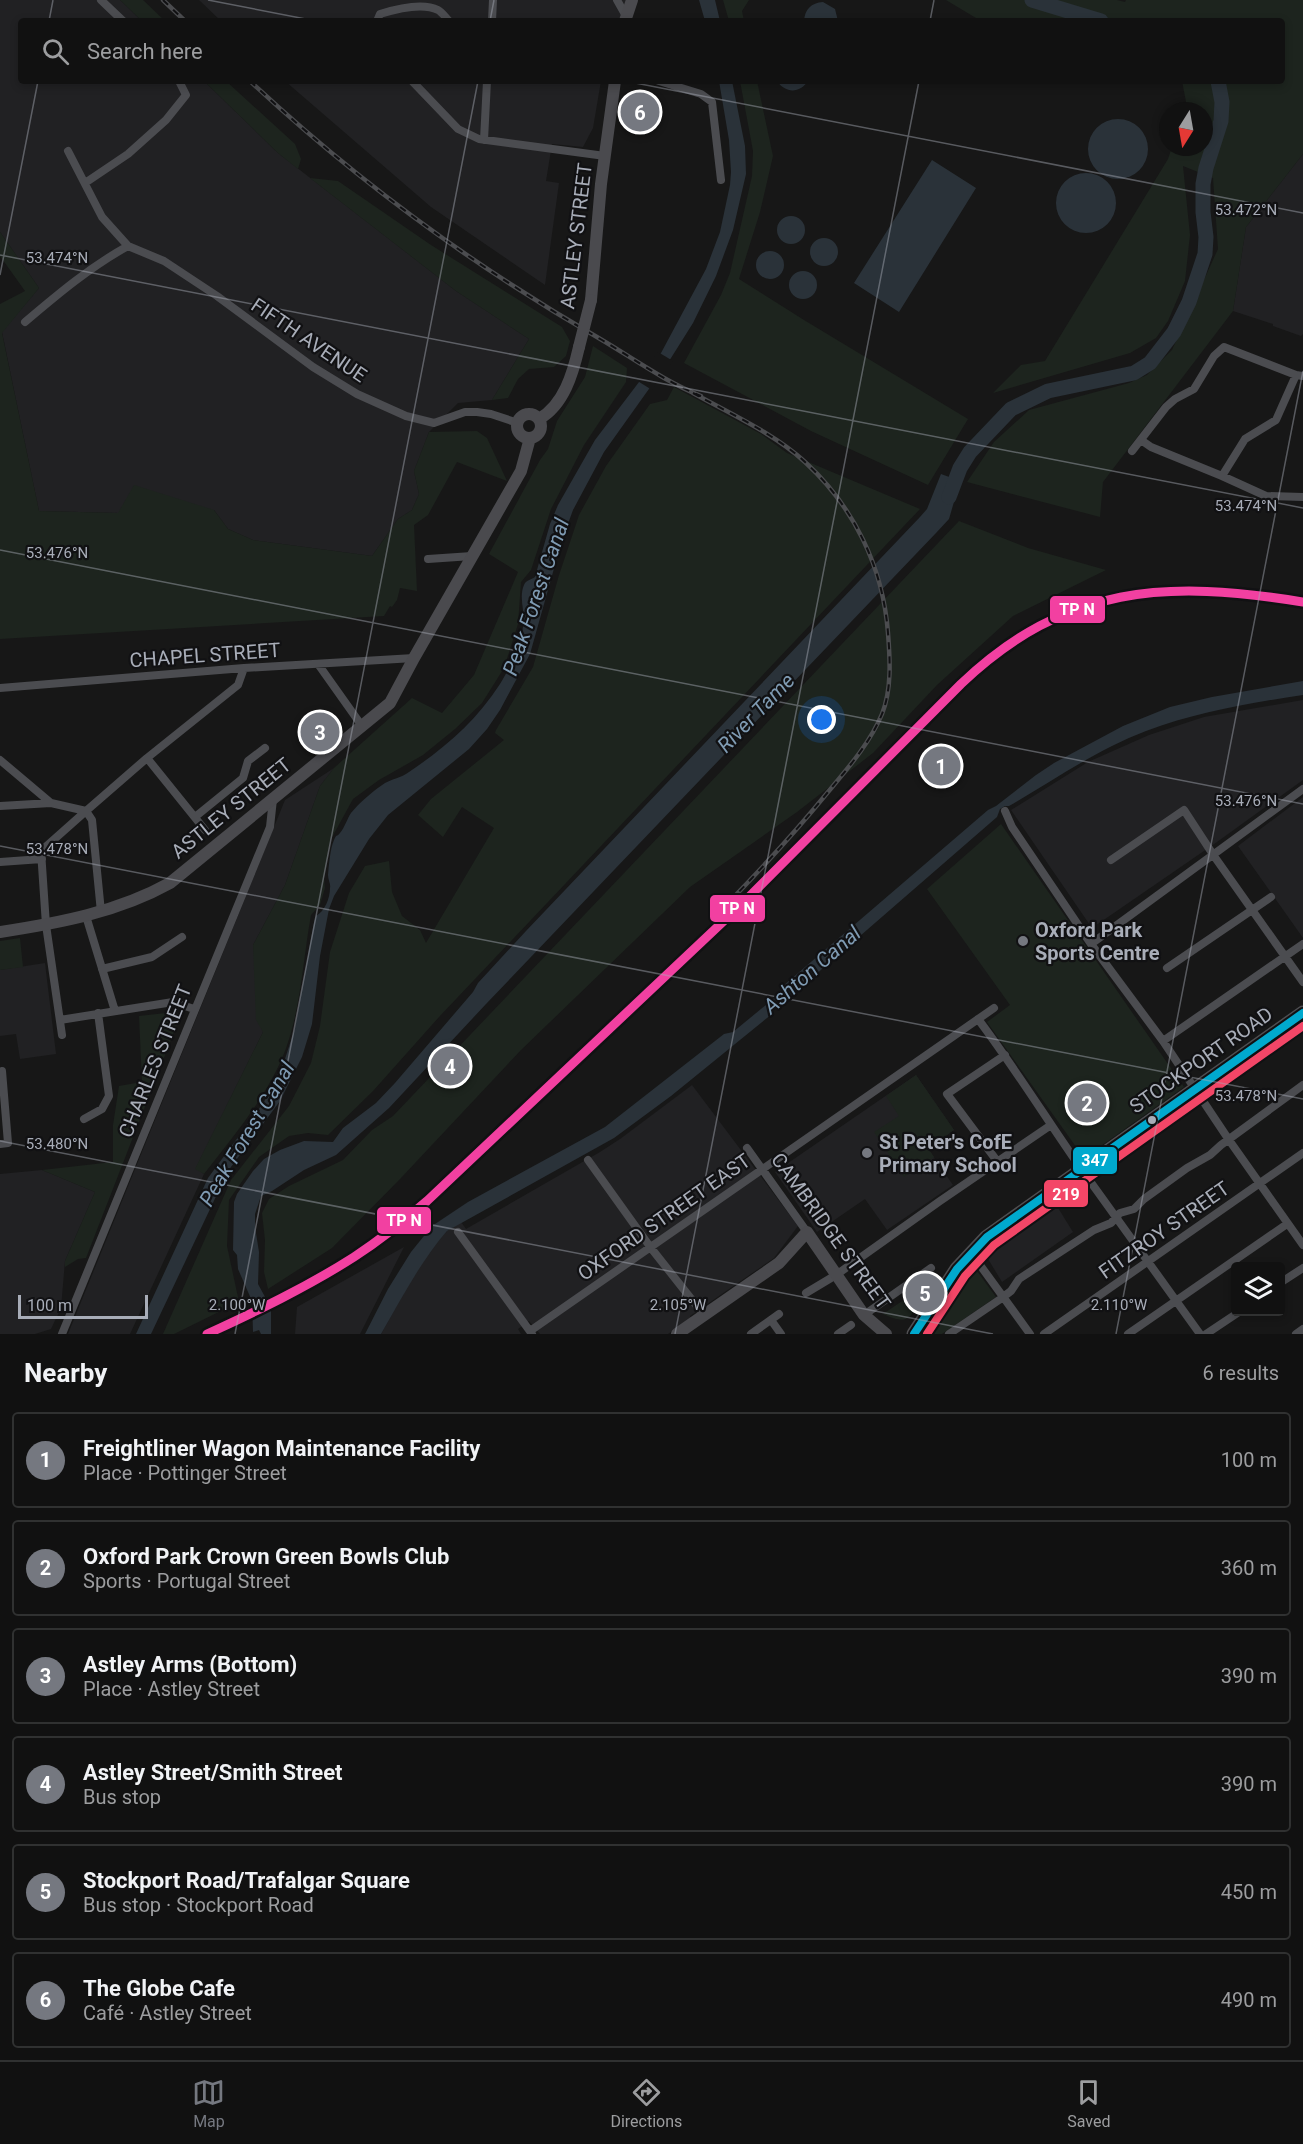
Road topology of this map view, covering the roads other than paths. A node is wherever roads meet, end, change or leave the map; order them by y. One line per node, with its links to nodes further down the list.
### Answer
1 (101, 0): 5 (street)
2 (493, 0): 8 (street)
3 (617, 0): 9 (street)
4 (632, 0): 10 (main road)
5 (120, 18)
6 (378, 18): 7 (street)
7 (446, 18)
8 (492, 18)
9 (625, 18)
10 (625, 18)
11 (180, 84): 20 (street)
12 (415, 84): 16 (street)
13 (487, 84): 16 (street)
14 (615, 84): 18 (main road, ASTLEY STREET)
15 (669, 84): 19 (street)
16 (484, 140): 18 (street)
17 (68, 151): 20 (street)
18 (605, 156): 24 (main road, ASTLEY STREET, bridge)
19 (721, 180)
20 (85, 183): 21 (street)
21 (128, 246): 22 (street); 25 (street, FIFTH AVENUE)
22 (25, 322)
23 (1299, 376): 27 (street); 29 (street)
24 (538, 419): 25 (main road); 26 (main road)
25 (518, 423): 26 (main road)
26 (530, 438): 31 (main road, ASTLEY STREET)
27 (1141, 440): 28 (street); 29 (street)
28 (1132, 451)
29 (1222, 476): 30 (street)
30 (1303, 497)
31 (472, 556): 32 (street); 33 (main road, ASTLEY STREET)
32 (428, 559)
33 (414, 658): 34 (street, CHAPEL STREET); 37 (main road, ASTLEY STREET)
34 (318, 664): 35 (street, CHAPEL STREET); 37 (street)
35 (244, 668): 36 (street, CHAPEL STREET); 39 (street)
36 (0, 688)
37 (362, 726): 42 (main road, ASTLEY STREET)
38 (266, 748): 47 (street)
39 (147, 758): 46 (street); 47 (street)
40 (0, 760): 43 (street)
41 (1303, 789): 49 (street)
42 (273, 799): 55 (main road, ASTLEY STREET); 67 (street, CHARLES STREET)
43 (51, 803): 44 (street); 46 (street)
44 (0, 806)
45 (1005, 811): 60 (street)
46 (86, 812): 50 (street); 55 (street)
47 (195, 817): 48 (street)
48 (205, 830)
49 (1214, 855): 52 (street); 54 (street); 60 (street)
50 (42, 859): 51 (street); 57 (street)
51 (0, 861)
52 (1111, 861)
53 (1271, 897): 54 (street)
54 (1253, 909): 62 (street); 63 (street)
55 (101, 912): 56 (main road, ASTLEY STREET)
56 (86, 916): 57 (main road, ASTLEY STREET); 64 (street)
57 (46, 925): 58 (main road, ASTLEY STREET); 72 (street)
58 (0, 932)
59 (182, 937): 64 (street)
60 (1091, 944): 74 (street)
61 (1303, 944): 62 (street)
62 (1285, 956): 65 (street); 74 (street)
63 (1167, 968)
64 (102, 969): 68 (street)
65 (1303, 982)
66 (994, 1008): 71 (street, OXFORD STREET EAST)
67 (194, 1009): 68 (street); 111 (street, CHARLES STREET)
68 (115, 1011): 69 (street)
69 (98, 1013): 72 (street); 79 (street)
70 (1303, 1013): 78 (highway, STOCKPORT ROAD)
71 (978, 1019): 75 (street); 87 (street, OXFORD STREET EAST)
72 (60, 1020): 73 (street)
73 (62, 1035)
74 (1163, 1041): 78 (street)
75 (1005, 1056): 80 (street); 86 (street)
76 (2, 1071): 82 (street)
77 (1303, 1085): 81 (street)
78 (1196, 1088): 81 (street); 88 (highway, STOCKPORT ROAD)
79 (84, 1119)
80 (1051, 1125): 86 (street); 88 (street)
81 (1228, 1140): 89 (street); 90 (street)
82 (0, 1144)
83 (747, 1148): 87 (street, CAMBRIDGE STREET)
84 (1302, 1156): 89 (street, FITZROY STREET)
85 (588, 1160): 95 (street)
86 (997, 1161): 100 (street)
87 (763, 1168): 93 (street, CAMBRIDGE STREET); 95 (street, OXFORD STREET EAST)
88 (1083, 1171): 90 (street); 96 (highway, STOCKPORT ROAD)
89 (1260, 1183): 91 (street); 97 (street, FITZROY STREET)
90 (1116, 1218): 97 (street); 103 (street)
91 (1287, 1224): 94 (street); 104 (street)
92 (458, 1232): 110 (street)
93 (807, 1232): 100 (main road, CAMBRIDGE STREET); 105 (main road)
94 (1303, 1245)
95 (651, 1248): 105 (street); 110 (street, OXFORD STREET EAST)
96 (969, 1255): 103 (street); 117 (highway, STOCKPORT ROAD)
97 (1149, 1260): 104 (street); 120 (street, FITZROY STREET)
98 (932, 1268): 106 (street)
99 (1303, 1268): 101 (street)
100 (836, 1275): 102 (street); 106 (main road, CAMBRIDGE STREET)
101 (1285, 1280)
102 (807, 1293)
103 (1003, 1296): 118 (street); 119 (street)
104 (1176, 1299): 121 (street); 122 (street)
105 (704, 1315): 112 (main road)
106 (864, 1315): 116 (main road, CAMBRIDGE STREET)
107 (1232, 1316): 123 (street)
108 (850, 1325): 115 (street)
109 (1303, 1329): 124 (street)
110 (531, 1332)
111 (62, 1334)
112 (677, 1334)
113 (751, 1334): 114 (street)
114 (781, 1334)
115 (838, 1334)
116 (886, 1334)
117 (914, 1334)
118 (949, 1334)
119 (1030, 1334)
120 (1044, 1334)
121 (1128, 1334)
122 (1200, 1334)
123 (1206, 1334)
124 (1296, 1334)

